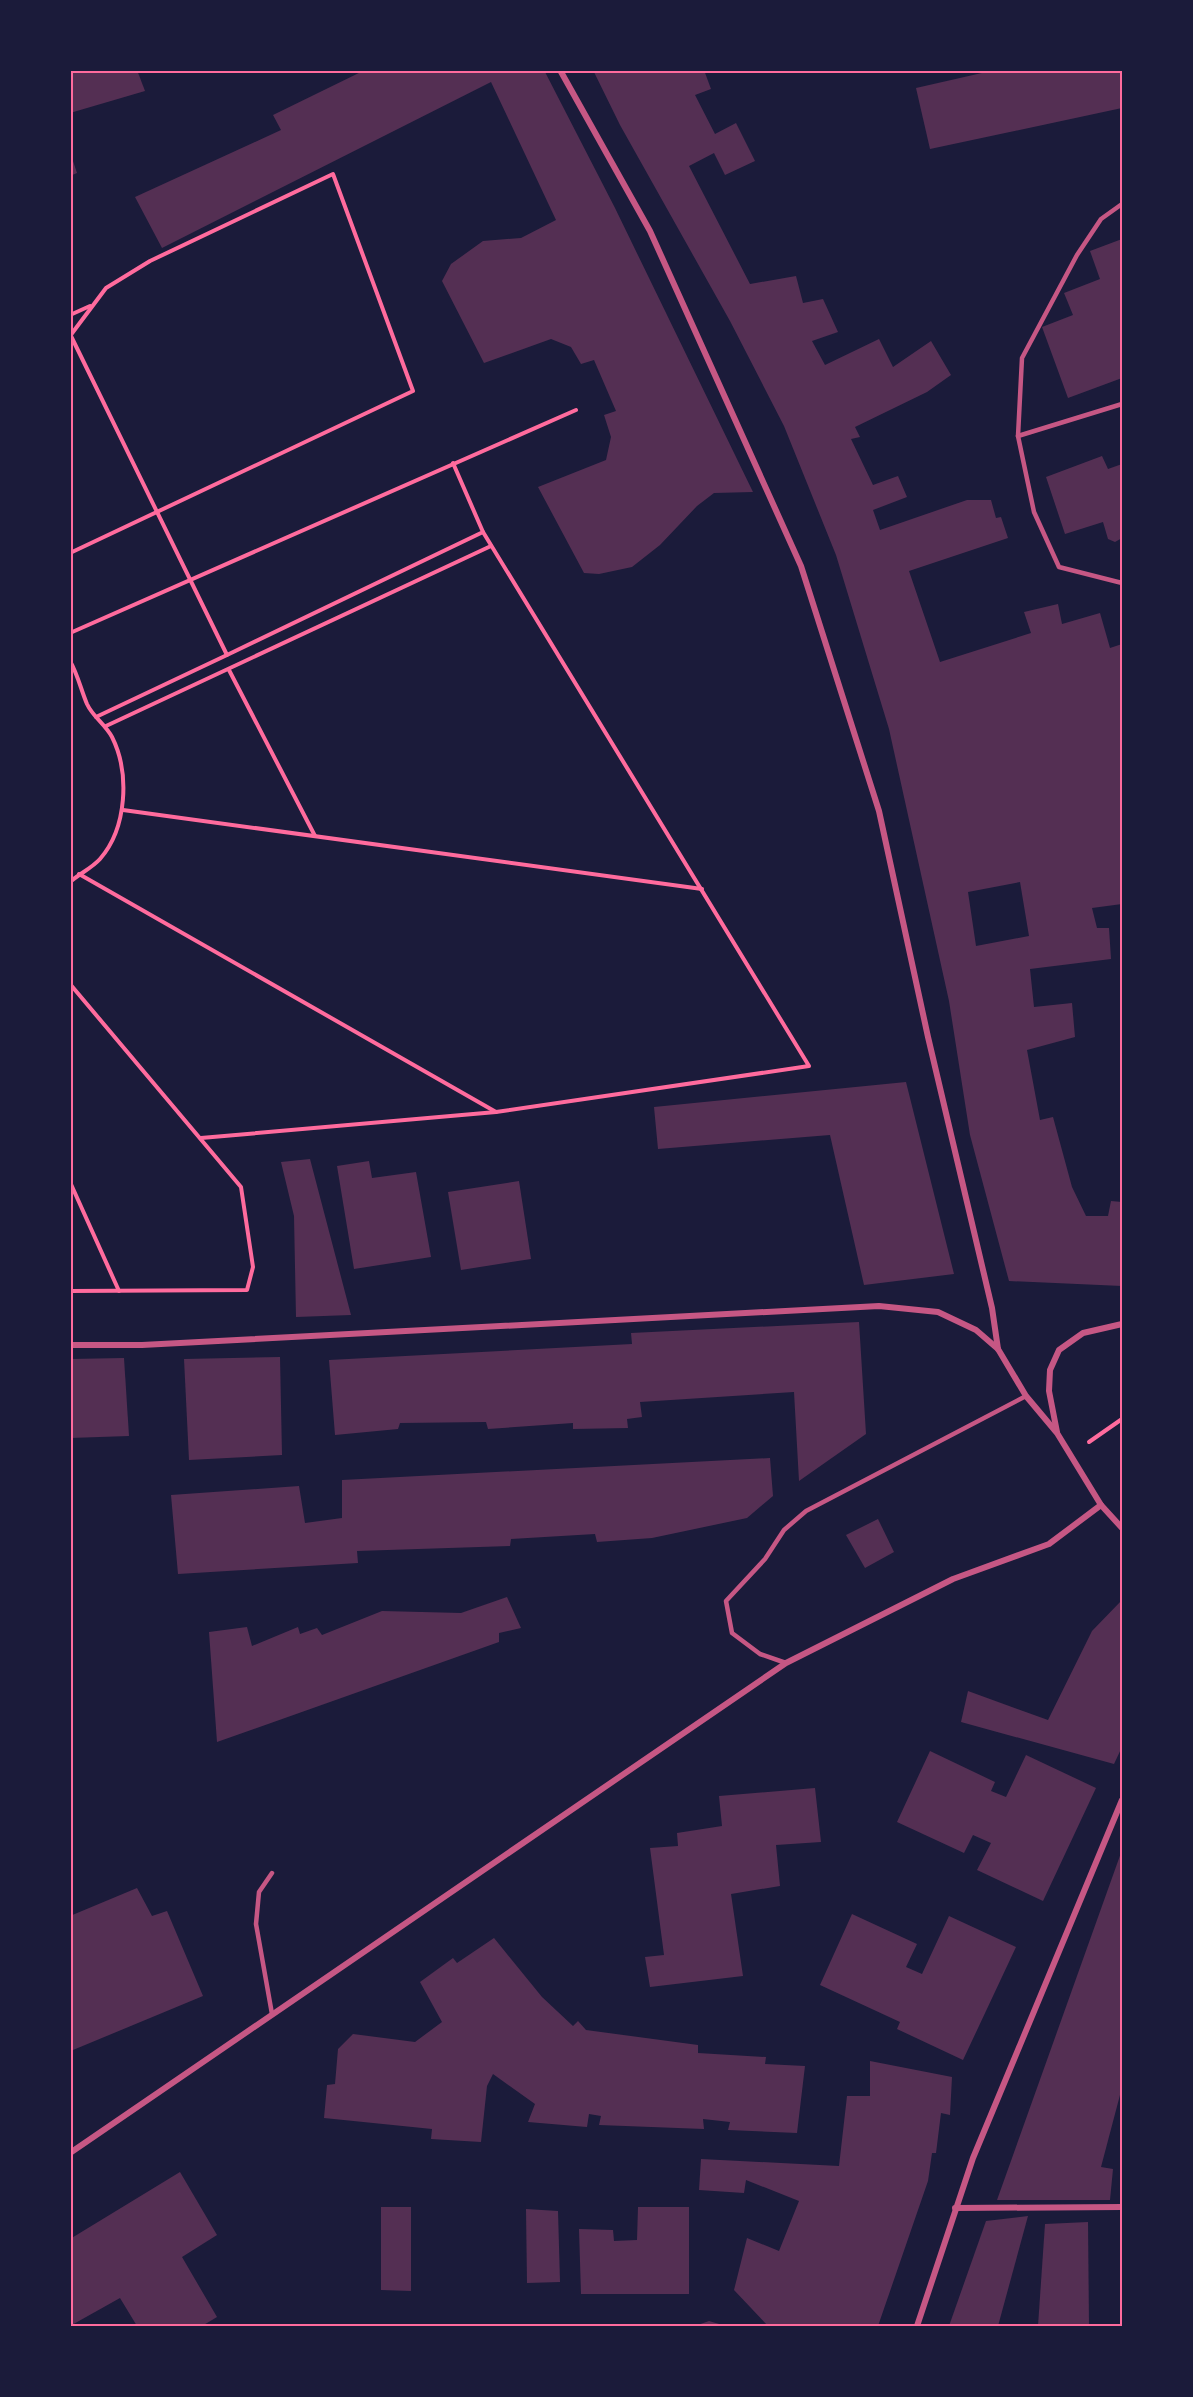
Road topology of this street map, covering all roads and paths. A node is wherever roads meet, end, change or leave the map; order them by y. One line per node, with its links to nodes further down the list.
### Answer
1 (560, 70): 35 (street)
2 (1122, 204): 8 (lane)
3 (91, 306): 4 (path); 5 (path); 10 (path)
4 (70, 315)
5 (71, 336): 10 (path)
6 (1122, 404): 8 (lane)
7 (576, 410): 9 (path)
8 (1018, 436): 15 (lane)
9 (453, 463): 11 (path); 14 (path)
10 (156, 514): 13 (path); 14 (path)
11 (483, 532): 12 (path); 17 (path)
12 (491, 546): 19 (path); 26 (path)
13 (70, 553)
14 (189, 578): 16 (path); 17 (path)
15 (1122, 583)
16 (70, 633)
17 (226, 655): 20 (path)
18 (70, 661): 20 (path)
19 (229, 670): 21 (path); 23 (path)
20 (96, 717): 21 (path)
21 (106, 726): 22 (path)
22 (123, 810): 23 (path); 24 (path)
23 (315, 836): 26 (path)
24 (78, 874): 25 (path); 28 (path)
25 (70, 882)
26 (702, 889): 28 (path)
27 (70, 984): 29 (path)
28 (496, 1112): 29 (path)
29 (201, 1138): 31 (path)
30 (70, 1182): 31 (path)
31 (119, 1291): 32 (path)
32 (70, 1292)
33 (1122, 1324): 37 (street)
34 (70, 1346): 35 (street)
35 (998, 1349): 36 (street)
36 (1026, 1396): 37 (street); 40 (lane)
37 (1057, 1433): 38 (street)
38 (1101, 1505): 39 (street); 40 (street)
39 (1122, 1528)
40 (786, 1663): 43 (street)
41 (1122, 1800): 46 (street)
42 (272, 1873): 43 (lane)
43 (272, 2014): 44 (street)
44 (70, 2153)
45 (1122, 2207): 46 (street)
46 (955, 2208): 47 (street)
47 (916, 2326)

